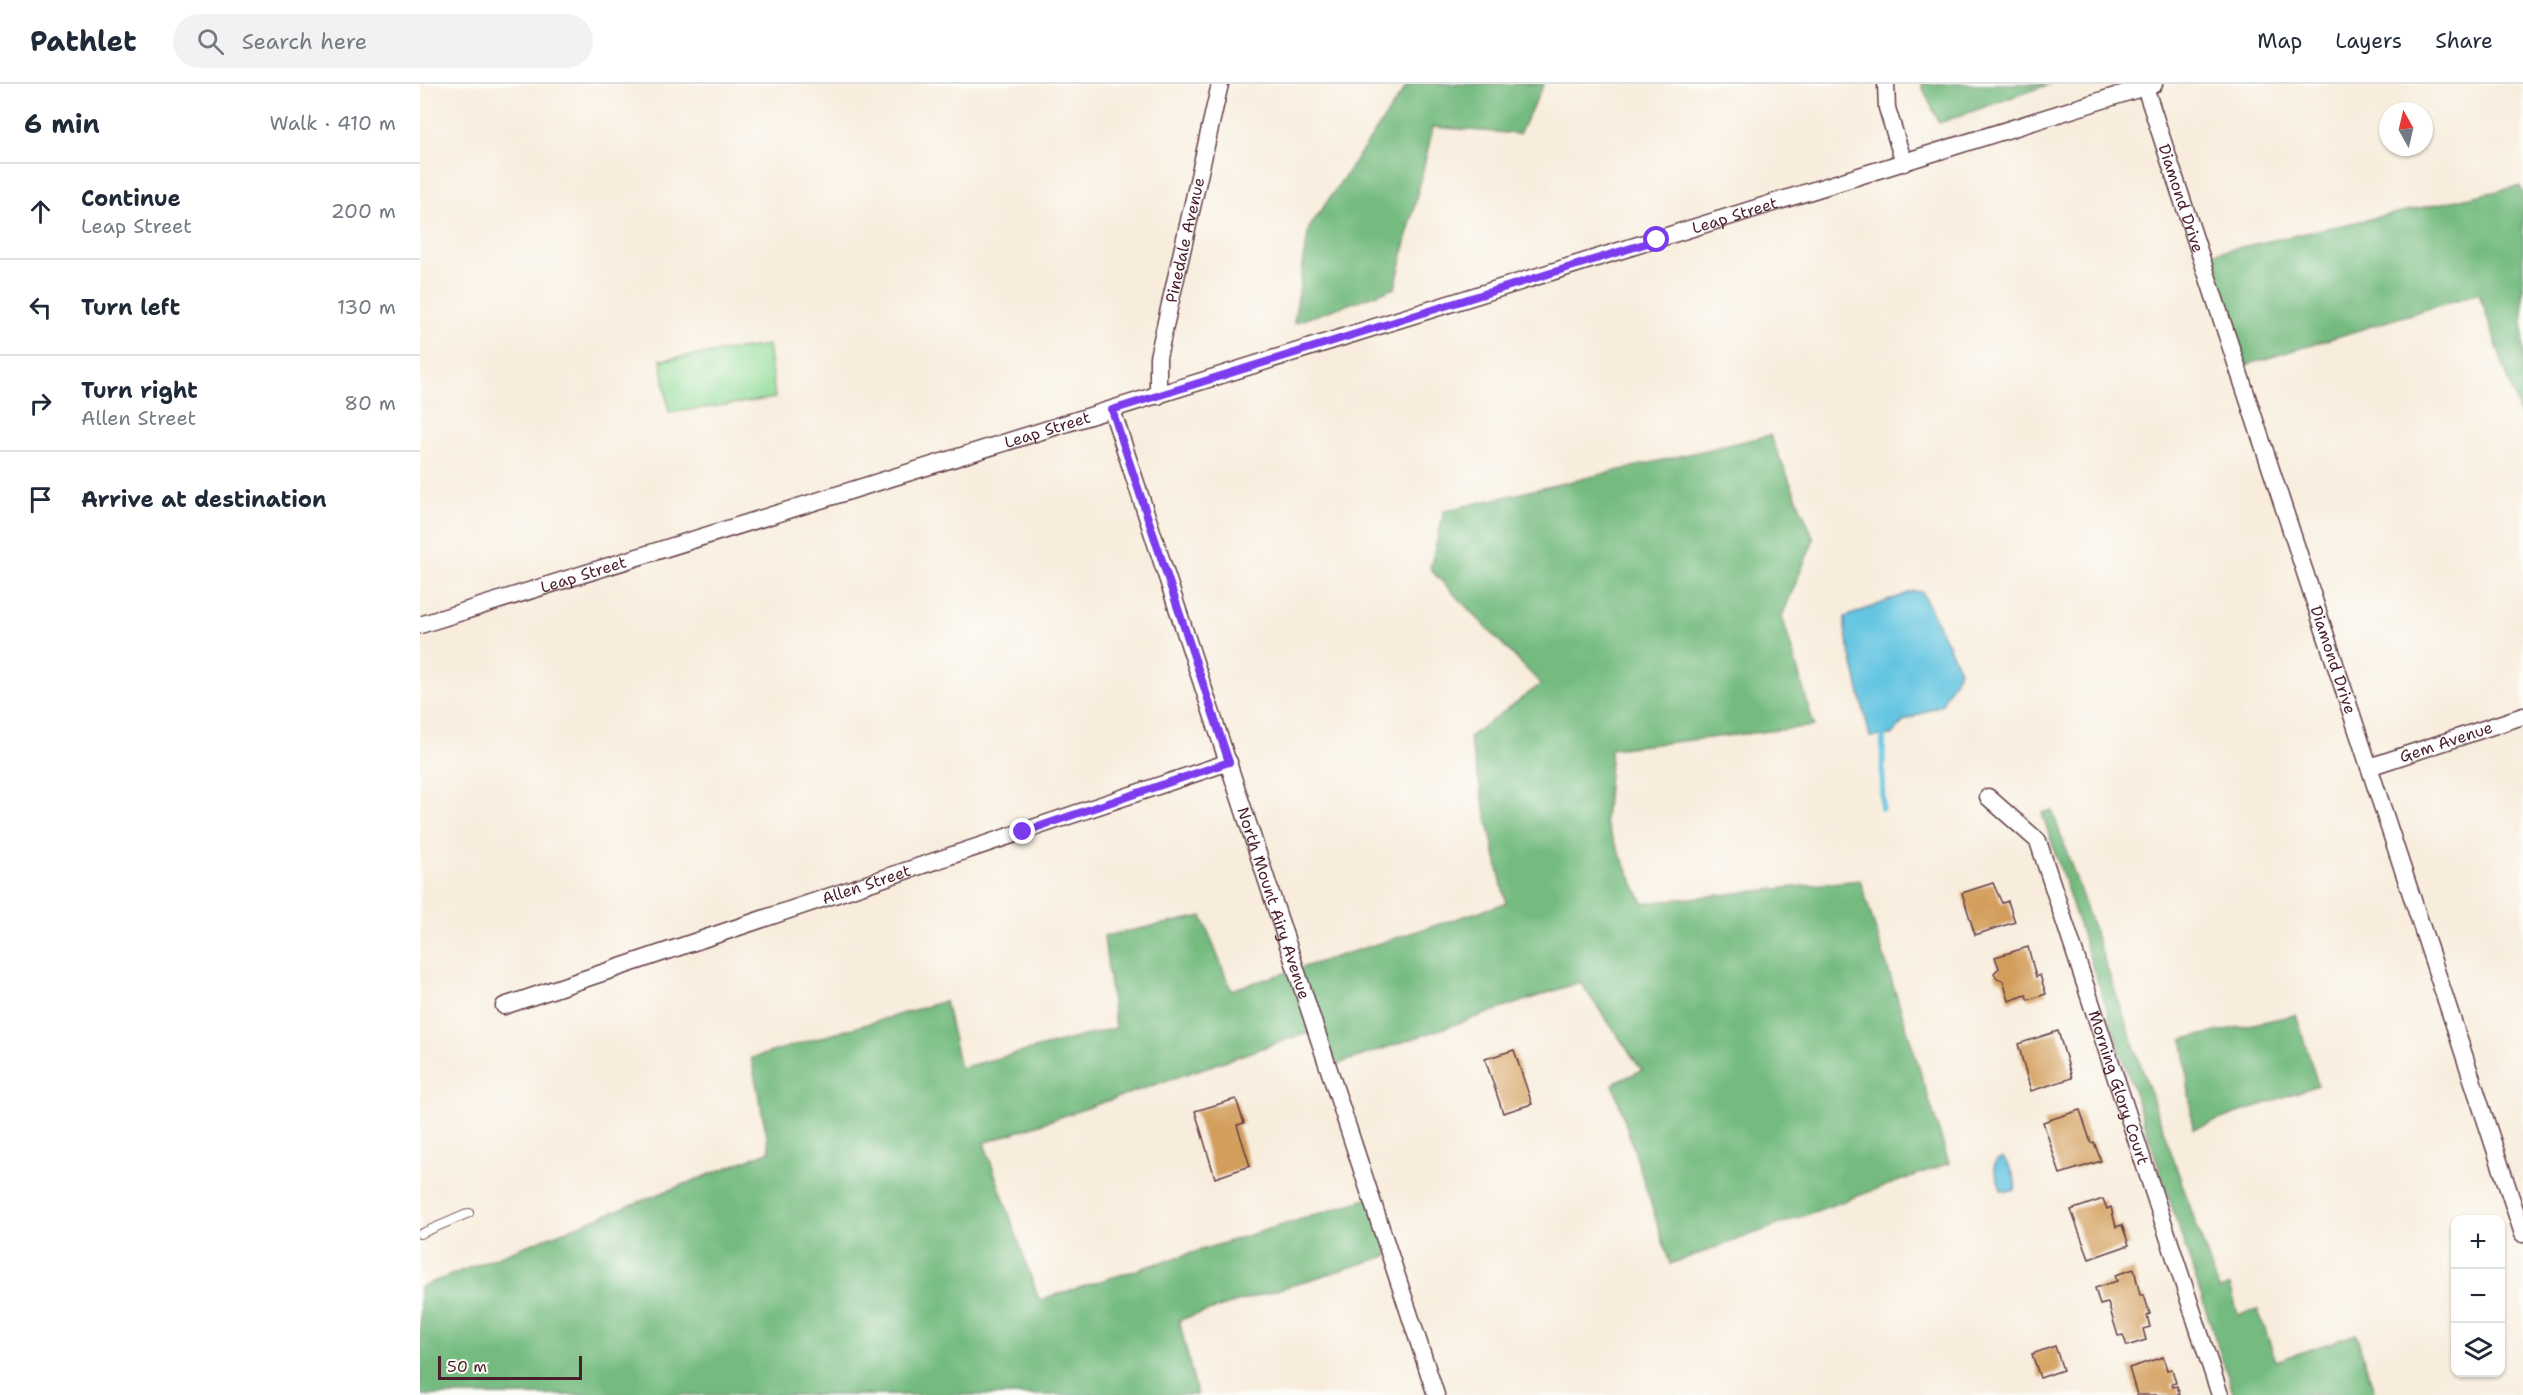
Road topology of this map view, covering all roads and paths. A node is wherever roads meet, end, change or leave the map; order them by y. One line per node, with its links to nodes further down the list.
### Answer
1 (1220, 84): 5 (street, Pinedale Avenue)
2 (1886, 84): 4 (street)
3 (2150, 85): 4 (street, Leap Street); 10 (street, Diamond Drive)
4 (1904, 163): 5 (street, Leap Street)
5 (1158, 396): 6 (street, Leap Street)
6 (1112, 410): 7 (street, Leap Street); 9 (street, North Mount Airy Avenue)
7 (420, 625)
8 (2523, 716): 10 (street, Gem Avenue)
9 (1229, 762): 12 (street, Allen Street); 16 (street, North Mount Airy Avenue)
10 (2369, 767): 14 (street, Diamond Drive)
11 (1988, 798): 17 (street, Morning Glory Court)
12 (504, 1006)
13 (469, 1213): 15 (lane)
14 (2523, 1233)
15 (420, 1234)
16 (1436, 1395)
17 (2220, 1395)

